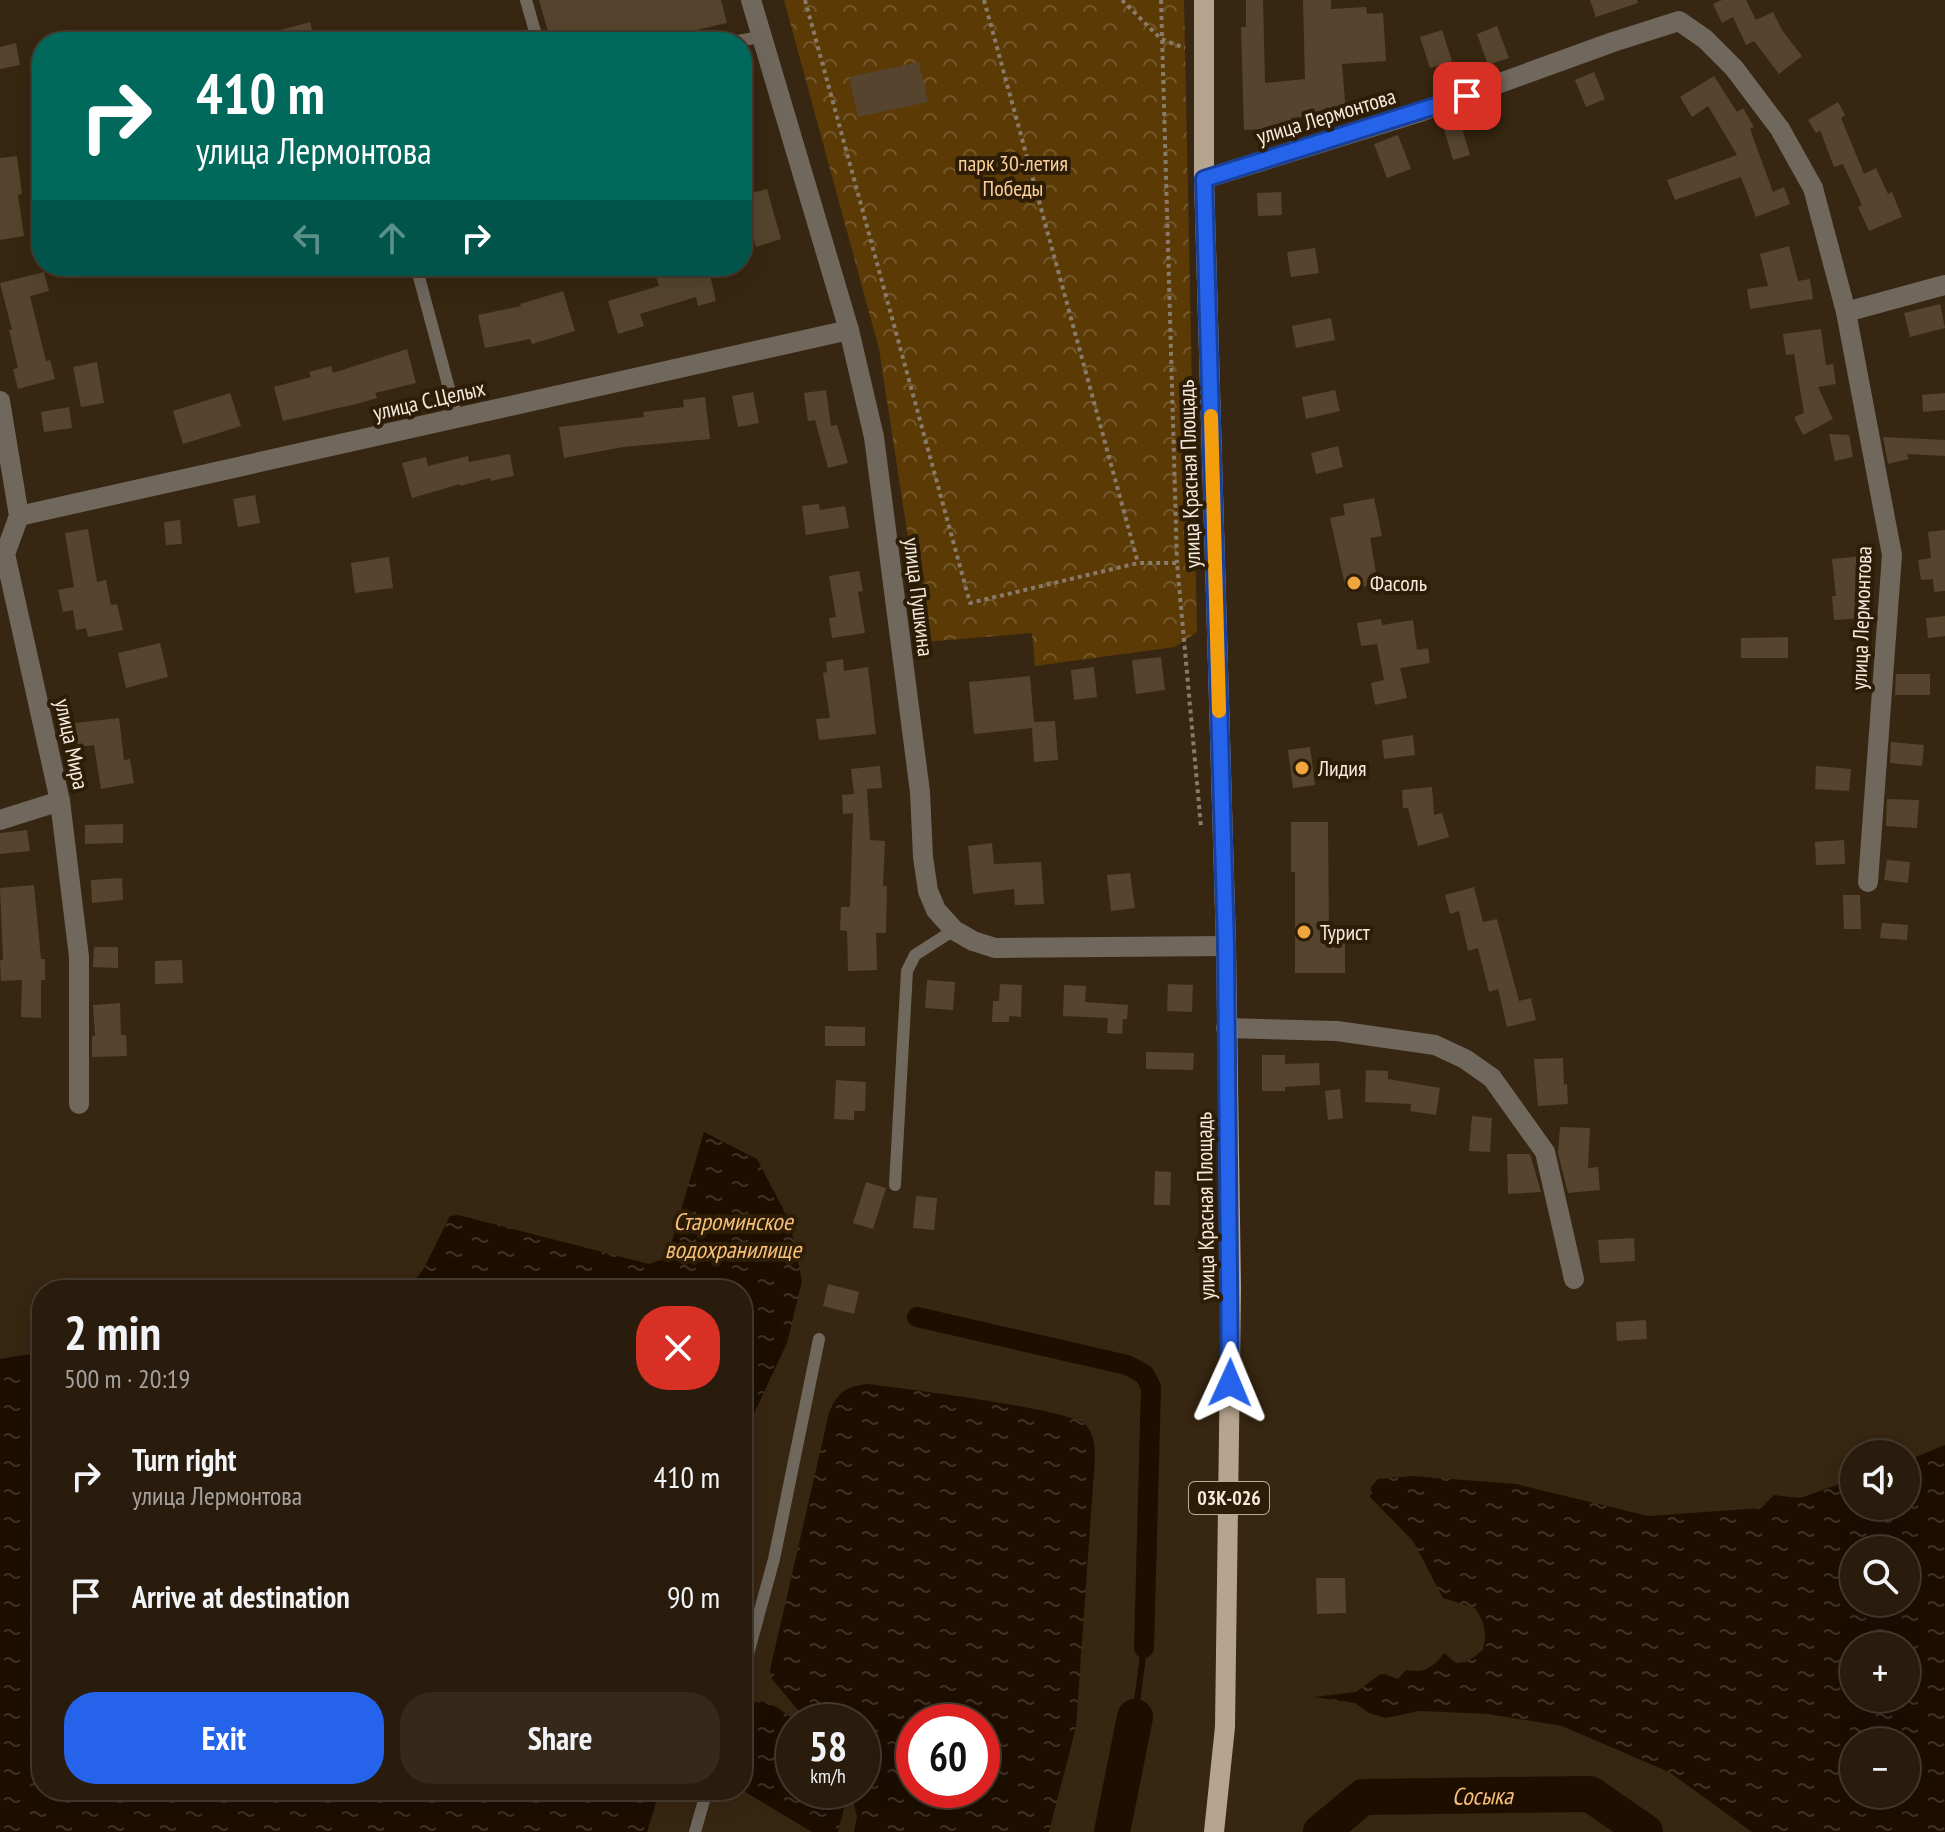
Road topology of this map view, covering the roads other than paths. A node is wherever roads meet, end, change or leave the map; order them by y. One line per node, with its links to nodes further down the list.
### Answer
1 (526, 0): 4 (lane)
2 (751, 0): 5 (street, улица Пушкина)
3 (1204, 0): 7 (main road, улица Красная Площадь / 03К-026)
4 (535, 32)
5 (760, 37): 6 (lane); 11 (street, улица Пушкина)
6 (752, 38)
7 (1204, 179): 10 (street, улица Лермонтова); 20 (main road, улица Красная Площадь / 03К-026)
8 (419, 276): 13 (lane)
9 (1945, 285): 10 (street)
10 (1846, 312): 18 (street, улица Лермонтова)
11 (849, 330): 13 (street, улица С.Целых); 19 (street, улица Пушкина)
12 (0, 401): 14 (street, улица Мира)
13 (457, 418): 14 (street, улица С.Целых)
14 (19, 516): 15 (street, улица Мира)
15 (7, 587): 16 (street, улица Мира)
16 (60, 801): 17 (street); 22 (street, улица Мира)
17 (0, 820)
18 (1868, 882)
19 (954, 930): 20 (street); 23 (lane)
20 (1226, 946): 21 (main road, улица Красная Площадь / 03К-026)
21 (1226, 1028): 24 (street); 29 (main road, улица Красная Площадь / 03К-026)
22 (79, 1104)
23 (895, 1185)
24 (1574, 1279)
25 (819, 1339): 26 (lane)
26 (752, 1639)
27 (704, 1800): 28 (lane)
28 (695, 1832)
29 (1214, 1832)

